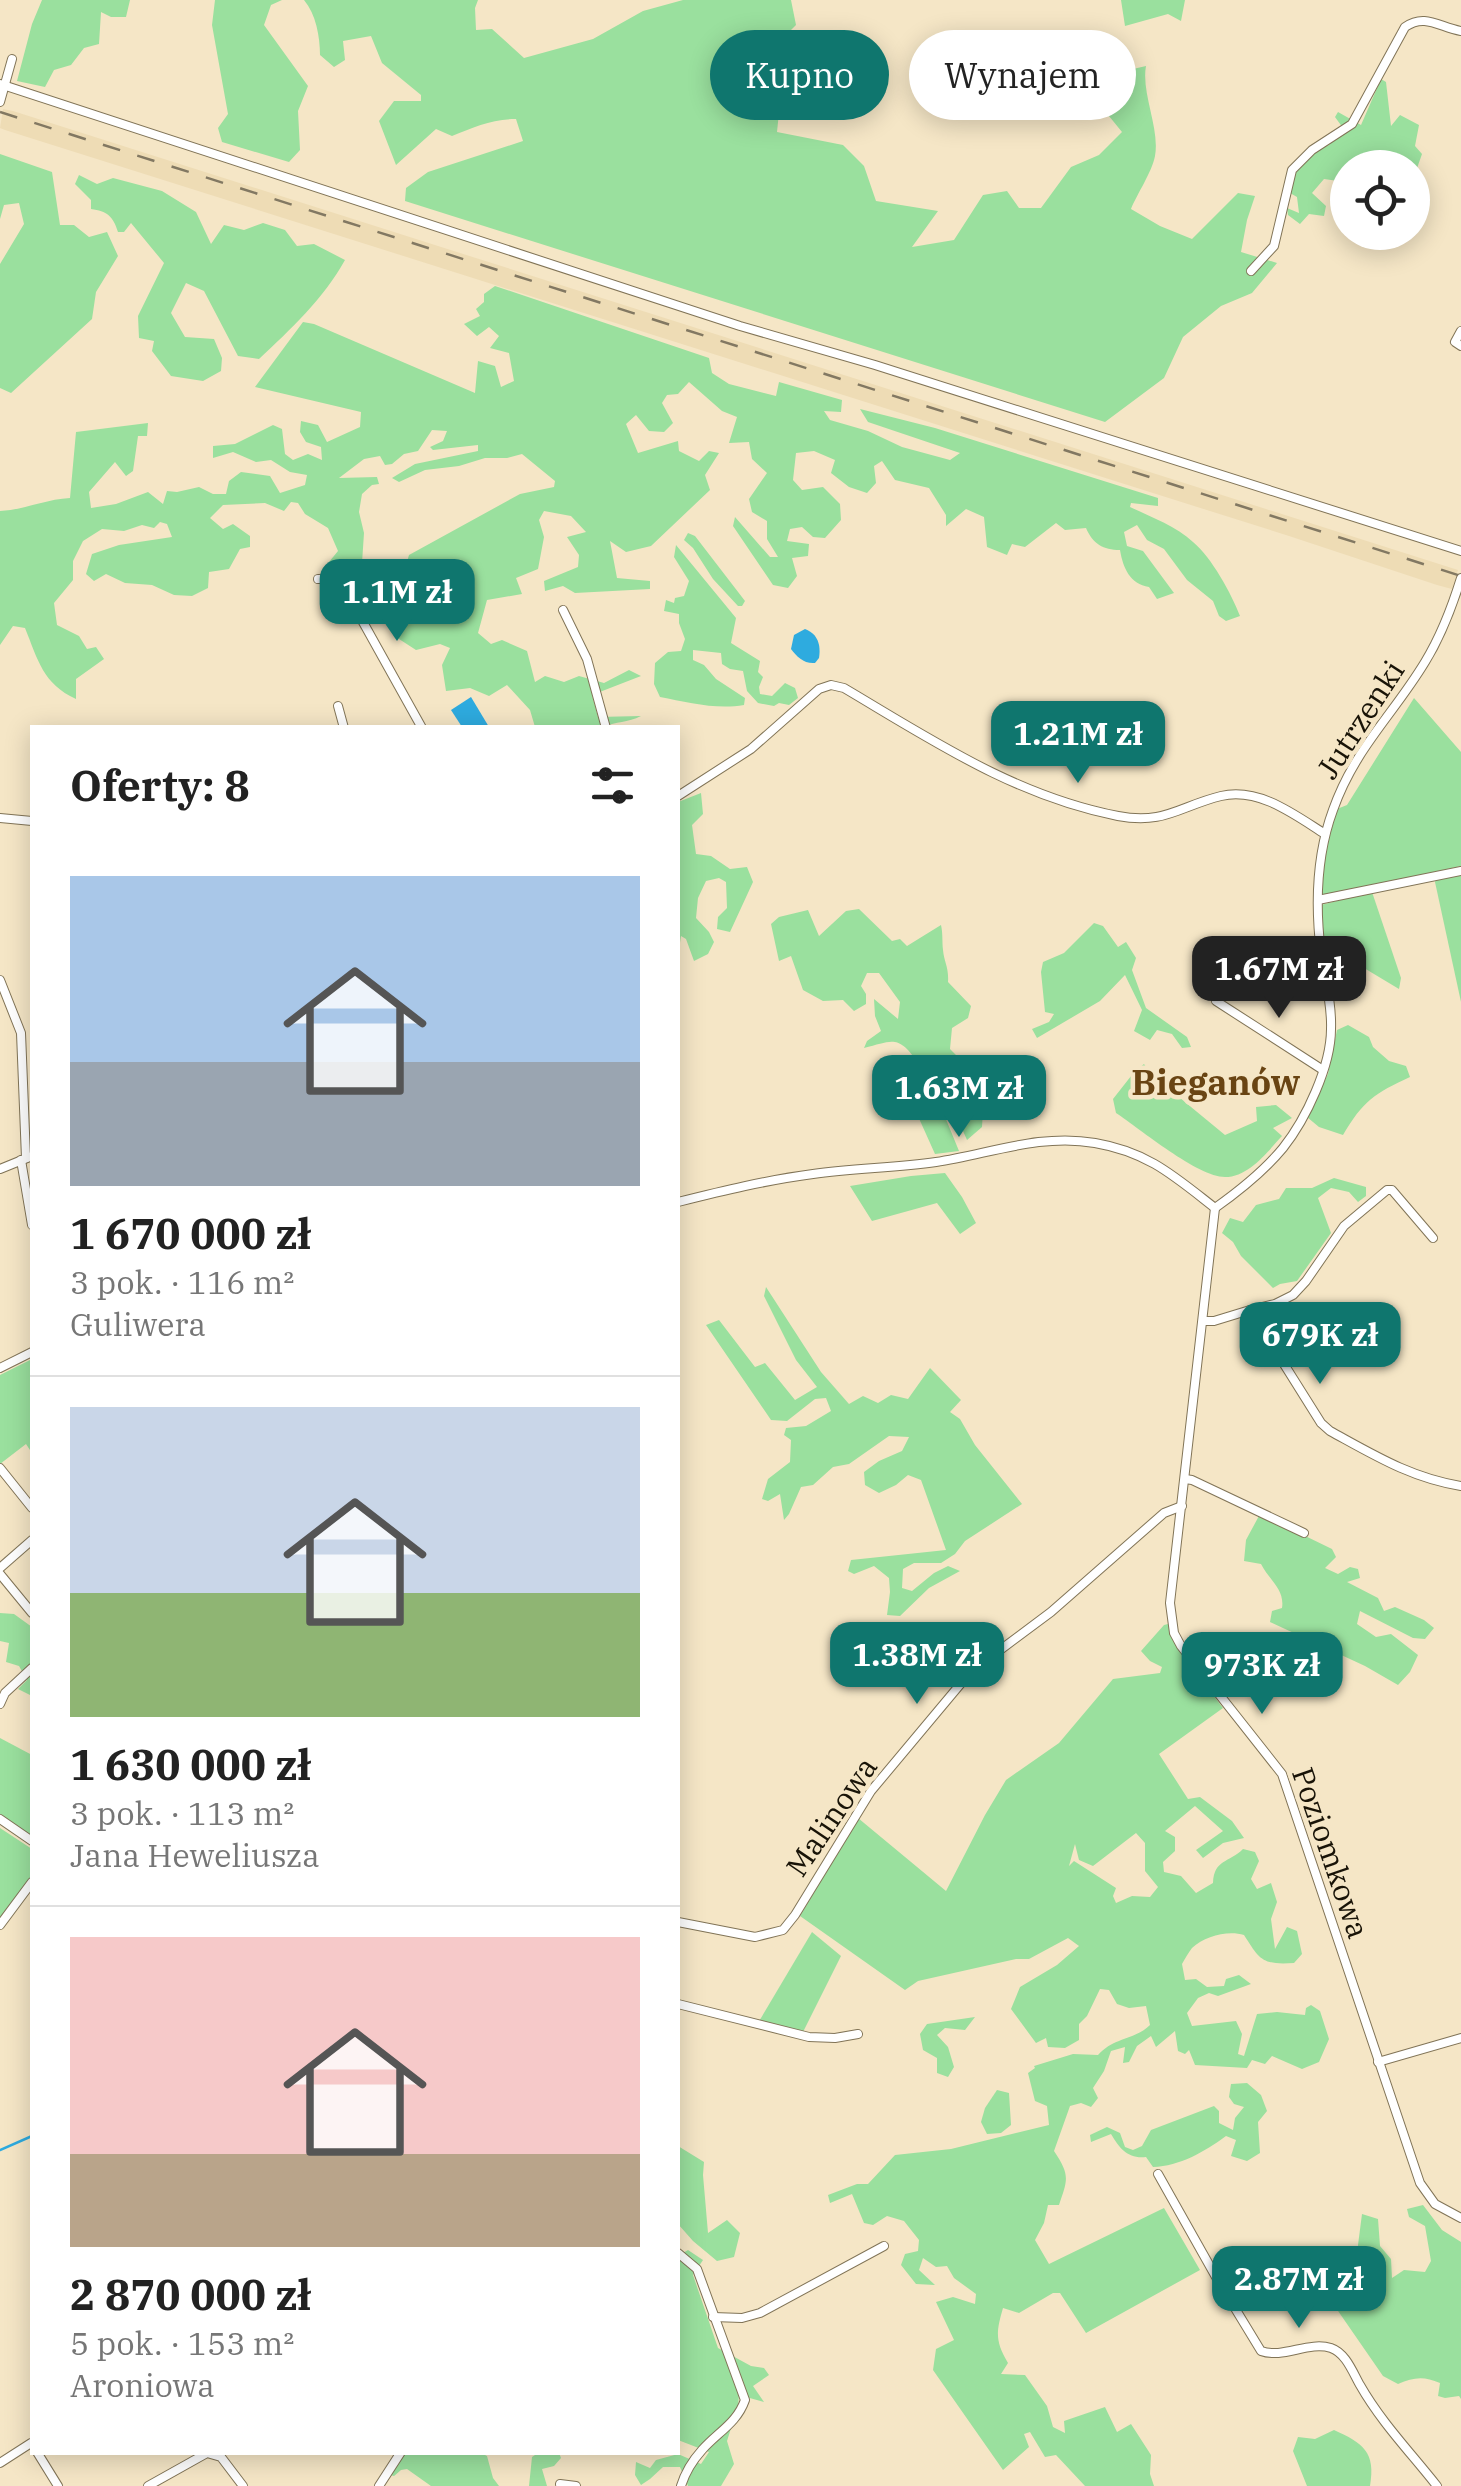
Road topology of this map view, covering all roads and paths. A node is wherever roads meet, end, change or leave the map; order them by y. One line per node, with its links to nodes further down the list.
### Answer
1 (1461, 31): 5 (street)
2 (12, 59): 3 (street)
3 (3, 85): 4 (street); 8 (street)
4 (0, 102)
5 (1251, 270)
6 (1461, 331): 7 (street)
7 (1461, 346)
8 (1461, 551)
9 (362, 568): 10 (street)
10 (339, 578): 12 (street); 16 (street)
11 (1461, 578): 21 (street, Jutrzenki)
12 (318, 579)
13 (563, 610): 17 (street)
14 (338, 706): 15 (street)
15 (343, 725)
16 (420, 725)
17 (605, 725)
18 (680, 795): 21 (street)
19 (0, 818): 20 (street)
20 (30, 821)
21 (1325, 834): 23 (street, Jutrzenki)
22 (1461, 871): 23 (street)
23 (1318, 900): 26 (street, Jutrzenki)
24 (0, 980): 27 (street)
25 (1216, 1001): 26 (street)
26 (1323, 1070): 31 (street, Jutrzenki)
27 (26, 1158): 28 (street); 30 (street)
28 (0, 1169)
29 (680, 1201): 31 (street)
30 (30, 1203)
31 (1214, 1208): 34 (street, Poziomkowa)
32 (1433, 1238): 33 (street)
33 (1250, 1310): 34 (street); 39 (street)
34 (1204, 1321): 38 (street, Poziomkowa)
35 (30, 1353): 36 (street)
36 (0, 1368)
37 (0, 1468): 40 (street)
38 (1185, 1479): 41 (street, Poziomkowa); 42 (street)
39 (1461, 1486)
40 (30, 1506)
41 (1182, 1506): 51 (street, Malinowa); 56 (street, Poziomkowa)
42 (1304, 1533)
43 (30, 1542): 44 (street)
44 (0, 1571): 45 (street)
45 (30, 1611)
46 (30, 1670): 47 (street)
47 (0, 1704)
48 (0, 1820): 49 (street)
49 (30, 1841)
50 (30, 1885): 52 (street)
51 (680, 1922)
52 (0, 1926)
53 (680, 2005): 54 (street)
54 (858, 2034)
55 (1461, 2038): 56 (street)
56 (1378, 2062): 58 (street, Poziomkowa)
57 (1158, 2174): 75 (street)
58 (1461, 2218)
59 (884, 2246): 61 (street)
60 (680, 2255): 61 (street)
61 (713, 2317): 74 (street)
62 (30, 2445): 67 (street)
63 (40, 2455): 69 (street)
64 (203, 2455): 70 (street)
65 (216, 2455): 71 (street)
66 (399, 2455): 72 (street)
67 (0, 2463)
68 (560, 2484): 73 (street)
69 (58, 2486)
70 (148, 2486)
71 (243, 2486)
72 (379, 2486)
73 (576, 2486)
74 (681, 2486)
75 (1437, 2486)

